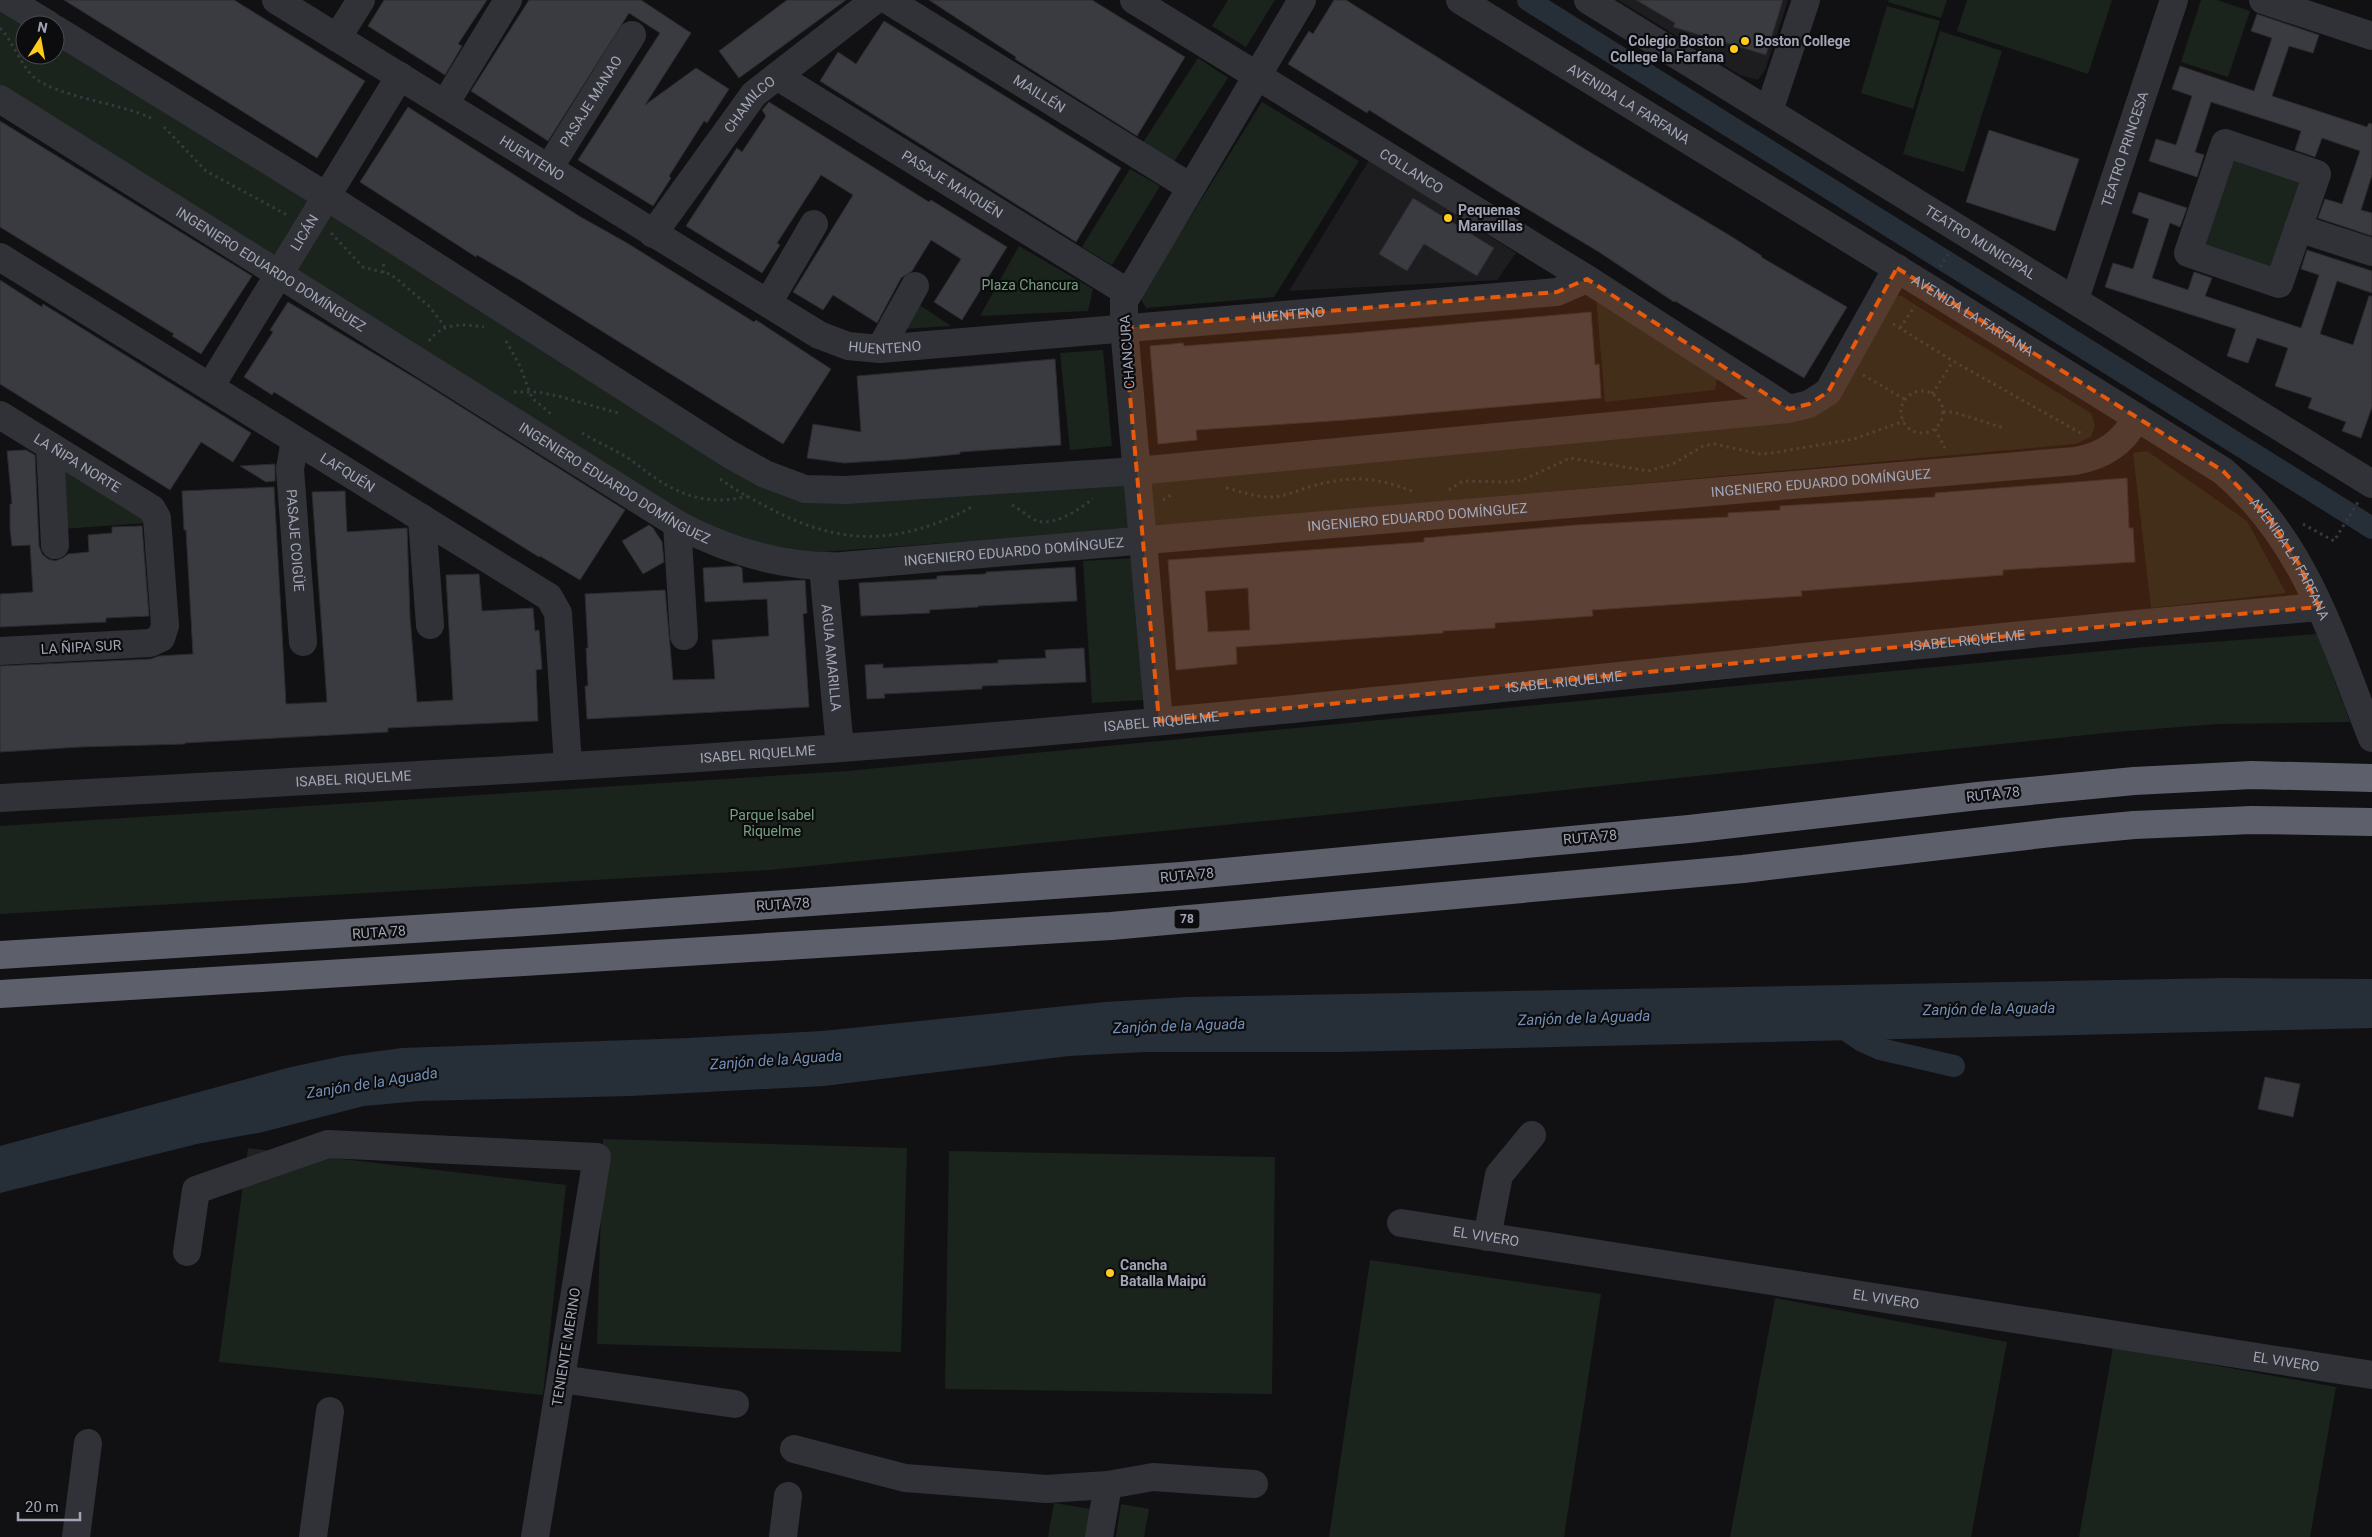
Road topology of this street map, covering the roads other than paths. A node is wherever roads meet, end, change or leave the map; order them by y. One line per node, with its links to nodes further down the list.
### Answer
1 (8, 0): 14 (street)
2 (276, 0): 18 (street, HUENTENO)
3 (361, 0): 18 (street)
4 (508, 0): 23 (street)
5 (875, 0): 20 (street, CHAMILCO)
6 (888, 0): 26 (street, MAILLÉN)
7 (1134, 0): 21 (street, COLLANCO)
8 (1302, 0): 21 (street, CHANCURA)
9 (1460, 0): 33 (street, AVENIDA LA FARFANA)
10 (1588, 0): 24 (street, TEATRO MUNICIPAL)
11 (1806, 0): 24 (street)
12 (2174, 0): 38 (street, TEATRO PRINCESA)
13 (2263, 0): 17 (street)
14 (33, 15)
15 (65, 35): 27 (street)
16 (632, 35): 25 (street, PASAJE MANAO)
17 (2372, 36)
18 (338, 38): 19 (street, HUENTENO)
19 (400, 76): 23 (street, HUENTENO); 27 (street, LICÁN)
20 (777, 76): 30 (street, CHAMILCO); 37 (street, PASAJE MAIQUÉN)
21 (1257, 76): 26 (street, CHANCURA); 35 (street, COLLANCO)
22 (0, 99): 34 (street, INGENIERO EDUARDO DOMÍNGUEZ)
23 (445, 104): 25 (street, HUENTENO)
24 (1769, 111): 38 (street, TEATRO MUNICIPAL)
25 (549, 168): 30 (street, HUENTENO)
26 (1190, 187): 37 (street, CHANCURA)
27 (326, 196): 34 (street, LICÁN); 48 (street)
28 (814, 224): 39 (street)
29 (2298, 228): 29 (street); 31 (street)
30 (653, 234): 39 (street, HUENTENO)
31 (2372, 252)
32 (0, 257): 42 (street, LAFQUÉN)
33 (1897, 268): 43 (street); 45 (street, AVENIDA LA FARFANA)
34 (278, 275): 42 (street, LICÁN); 51 (street, INGENIERO EDUARDO DOMÍNGUEZ)
35 (1587, 279): 40 (street, HUENTENO); 43 (street, COLLANCO)
36 (915, 286): 41 (street)
37 (1127, 292): 40 (street, CHANCURA)
38 (2075, 299): 49 (street, TEATRO MUNICIPAL)
39 (768, 303): 41 (street, HUENTENO)
40 (1124, 328): 41 (street, HUENTENO); 48 (street, CHANCURA)
41 (880, 349)
42 (210, 387): 46 (street, LAFQUÉN)
43 (1790, 409): 48 (street)
44 (0, 415): 47 (street, LA ÑIPA NORTE)
45 (2137, 417): 52 (street, INGENIERO EDUARDO DOMÍNGUEZ); 55 (street, AVENIDA LA FARFANA)
46 (296, 440): 50 (street, LAFQUÉN); 59 (street, PASAJE COIGÜE)
47 (50, 446): 53 (street); 58 (street, LA ÑIPA NORTE)
48 (1137, 471): 52 (street, CHANCURA)
49 (2368, 487)
50 (422, 518): 56 (street); 64 (street, LAFQUÉN)
51 (677, 524): 54 (street, INGENIERO EDUARDO DOMÍNGUEZ); 57 (street)
52 (1143, 540): 54 (street, INGENIERO EDUARDO DOMÍNGUEZ); 61 (street, CHANCURA)
53 (55, 544)
54 (823, 567): 63 (street, AGUA AMARILLA)
55 (2319, 607): 61 (street, ISABEL RIQUELME); 62 (street, AVENIDA LA FARFANA)
56 (430, 625)
57 (684, 636)
58 (161, 638): 60 (street, LA ÑIPA SUR)
59 (303, 642)
60 (0, 651)
61 (1159, 721): 63 (street, ISABEL RIQUELME)
62 (2372, 738)
63 (840, 748): 64 (street, ISABEL RIQUELME)
64 (568, 765): 66 (street, ISABEL RIQUELME)
65 (2366, 778): 68 (highway, RUTA 78)
66 (0, 798)
67 (2372, 822): 69 (highway, 78)
68 (0, 955)
69 (0, 994)
70 (1532, 1135): 72 (street)
71 (1401, 1223): 72 (street, EL VIVERO)
72 (1488, 1236): 74 (street, EL VIVERO)
73 (187, 1252): 75 (street, TENIENTE MERINO)
74 (2372, 1375)
75 (561, 1378): 76 (street); 85 (street, TENIENTE MERINO)
76 (735, 1404)
77 (330, 1411): 84 (street)
78 (88, 1442): 83 (street)
79 (794, 1449): 81 (street)
80 (1254, 1484): 81 (street)
81 (1108, 1485): 87 (street)
82 (788, 1496): 86 (street)
83 (76, 1537)
84 (312, 1537)
85 (535, 1537)
86 (782, 1537)
87 (1099, 1537)

